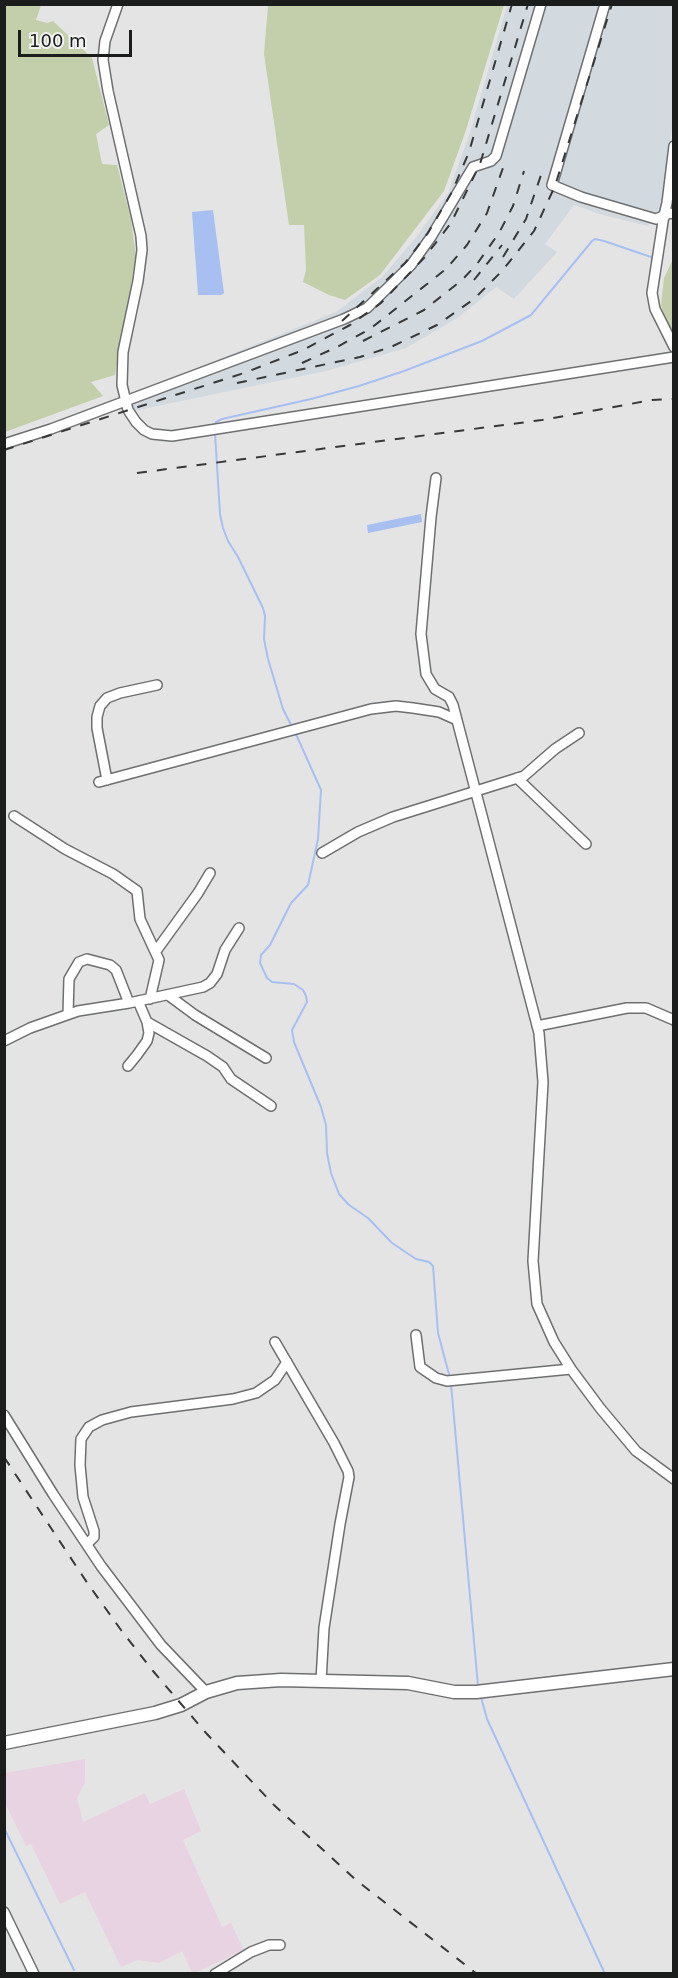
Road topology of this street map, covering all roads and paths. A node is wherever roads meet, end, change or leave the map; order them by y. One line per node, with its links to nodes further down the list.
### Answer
1 (118, 4): 8 (street)
2 (541, 4): 8 (street)
3 (605, 4): 5 (street)
4 (674, 146): 5 (street)
5 (669, 214): 6 (street)
6 (674, 347)
7 (674, 357): 8 (street)
8 (124, 401): 9 (street)
9 (4, 444)
10 (436, 478): 12 (street)
11 (157, 685): 12 (street)
12 (457, 720): 15 (street)
13 (579, 733): 14 (street)
14 (517, 778): 15 (street); 17 (street)
15 (476, 790): 18 (street); 28 (street)
16 (14, 816): 21 (street)
17 (586, 844)
18 (322, 853)
19 (210, 873): 21 (street)
20 (239, 928): 22 (street)
21 (156, 951): 23 (street)
22 (168, 995): 23 (street); 30 (street)
23 (150, 999): 24 (street)
24 (133, 1002): 25 (street); 25 (street); 27 (street)
25 (68, 1014): 29 (street)
26 (674, 1020): 28 (street)
27 (147, 1022): 31 (street); 32 (street)
28 (537, 1026): 36 (street)
29 (4, 1041)
30 (266, 1058)
31 (128, 1066)
32 (271, 1106)
33 (416, 1335): 36 (street)
34 (275, 1342): 35 (street)
35 (287, 1362): 39 (street); 41 (street)
36 (571, 1369): 38 (street)
37 (4, 1415): 39 (street)
38 (674, 1479)
39 (87, 1544): 42 (street)
40 (674, 1669): 41 (main road)
41 (321, 1681): 42 (main road)
42 (206, 1692): 43 (main road)
43 (4, 1743)
44 (4, 1912): 46 (street)
45 (280, 1945): 47 (street)
46 (34, 1974)
47 (215, 1974)

